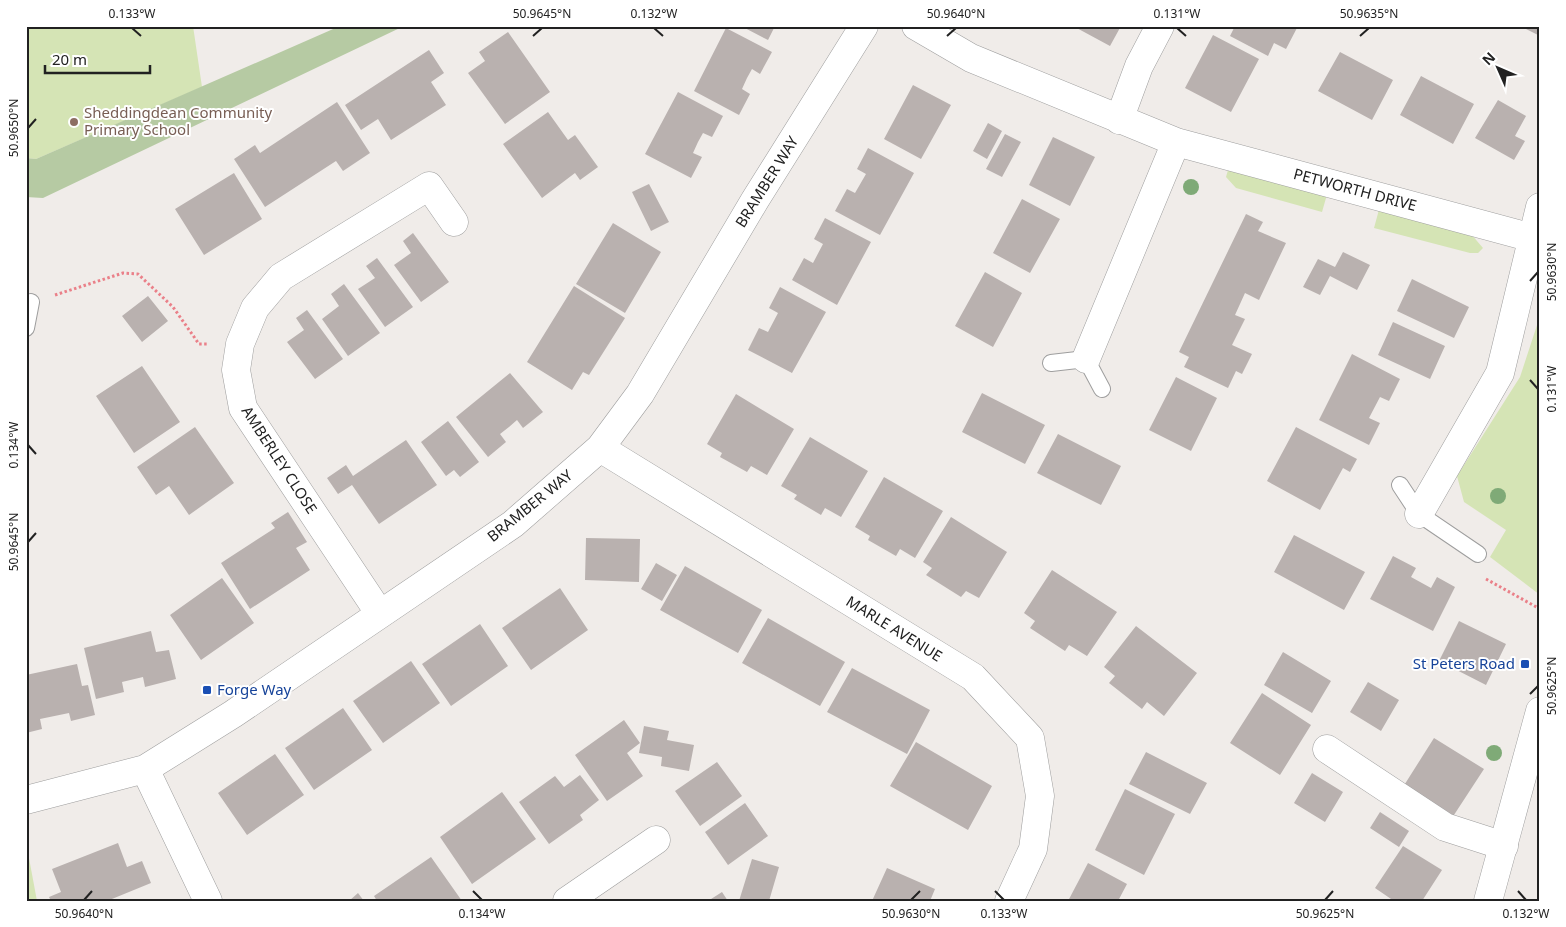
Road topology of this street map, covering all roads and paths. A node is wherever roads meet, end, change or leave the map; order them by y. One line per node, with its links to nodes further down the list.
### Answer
1 (864, 26): 15 (street, BRAMBER WAY)
2 (916, 26): 4 (street, PETWORTH DRIVE)
3 (1160, 26): 4 (street)
4 (1119, 120): 5 (street, PETWORTH DRIVE)
5 (1176, 142): 8 (street, PETWORTH DRIVE); 12 (street)
6 (1540, 208): 8 (street)
7 (454, 222): 11 (street, AMBERLEY CLOSE)
8 (1537, 239): 17 (street)
9 (31, 302): 10 (lane); 11 (path)
10 (26, 328)
11 (240, 344): 20 (street, AMBERLEY CLOSE)
12 (1086, 359): 13 (lane); 14 (lane)
13 (1052, 364)
14 (1102, 389)
15 (600, 448): 20 (street, BRAMBER WAY); 29 (street, MARLE AVENUE)
16 (1400, 485): 17 (lane)
17 (1419, 514): 18 (lane)
18 (1478, 554): 19 (path)
19 (1540, 609)
20 (380, 614): 23 (street, BRAMBER WAY)
21 (1540, 711): 26 (street)
22 (1327, 750): 26 (street)
23 (145, 769): 24 (street, BRAMBER WAY); 27 (street)
24 (26, 800)
25 (656, 840): 28 (street)
26 (1504, 846): 30 (street)
27 (208, 901)
28 (567, 901)
29 (1009, 901)
30 (1488, 901)

